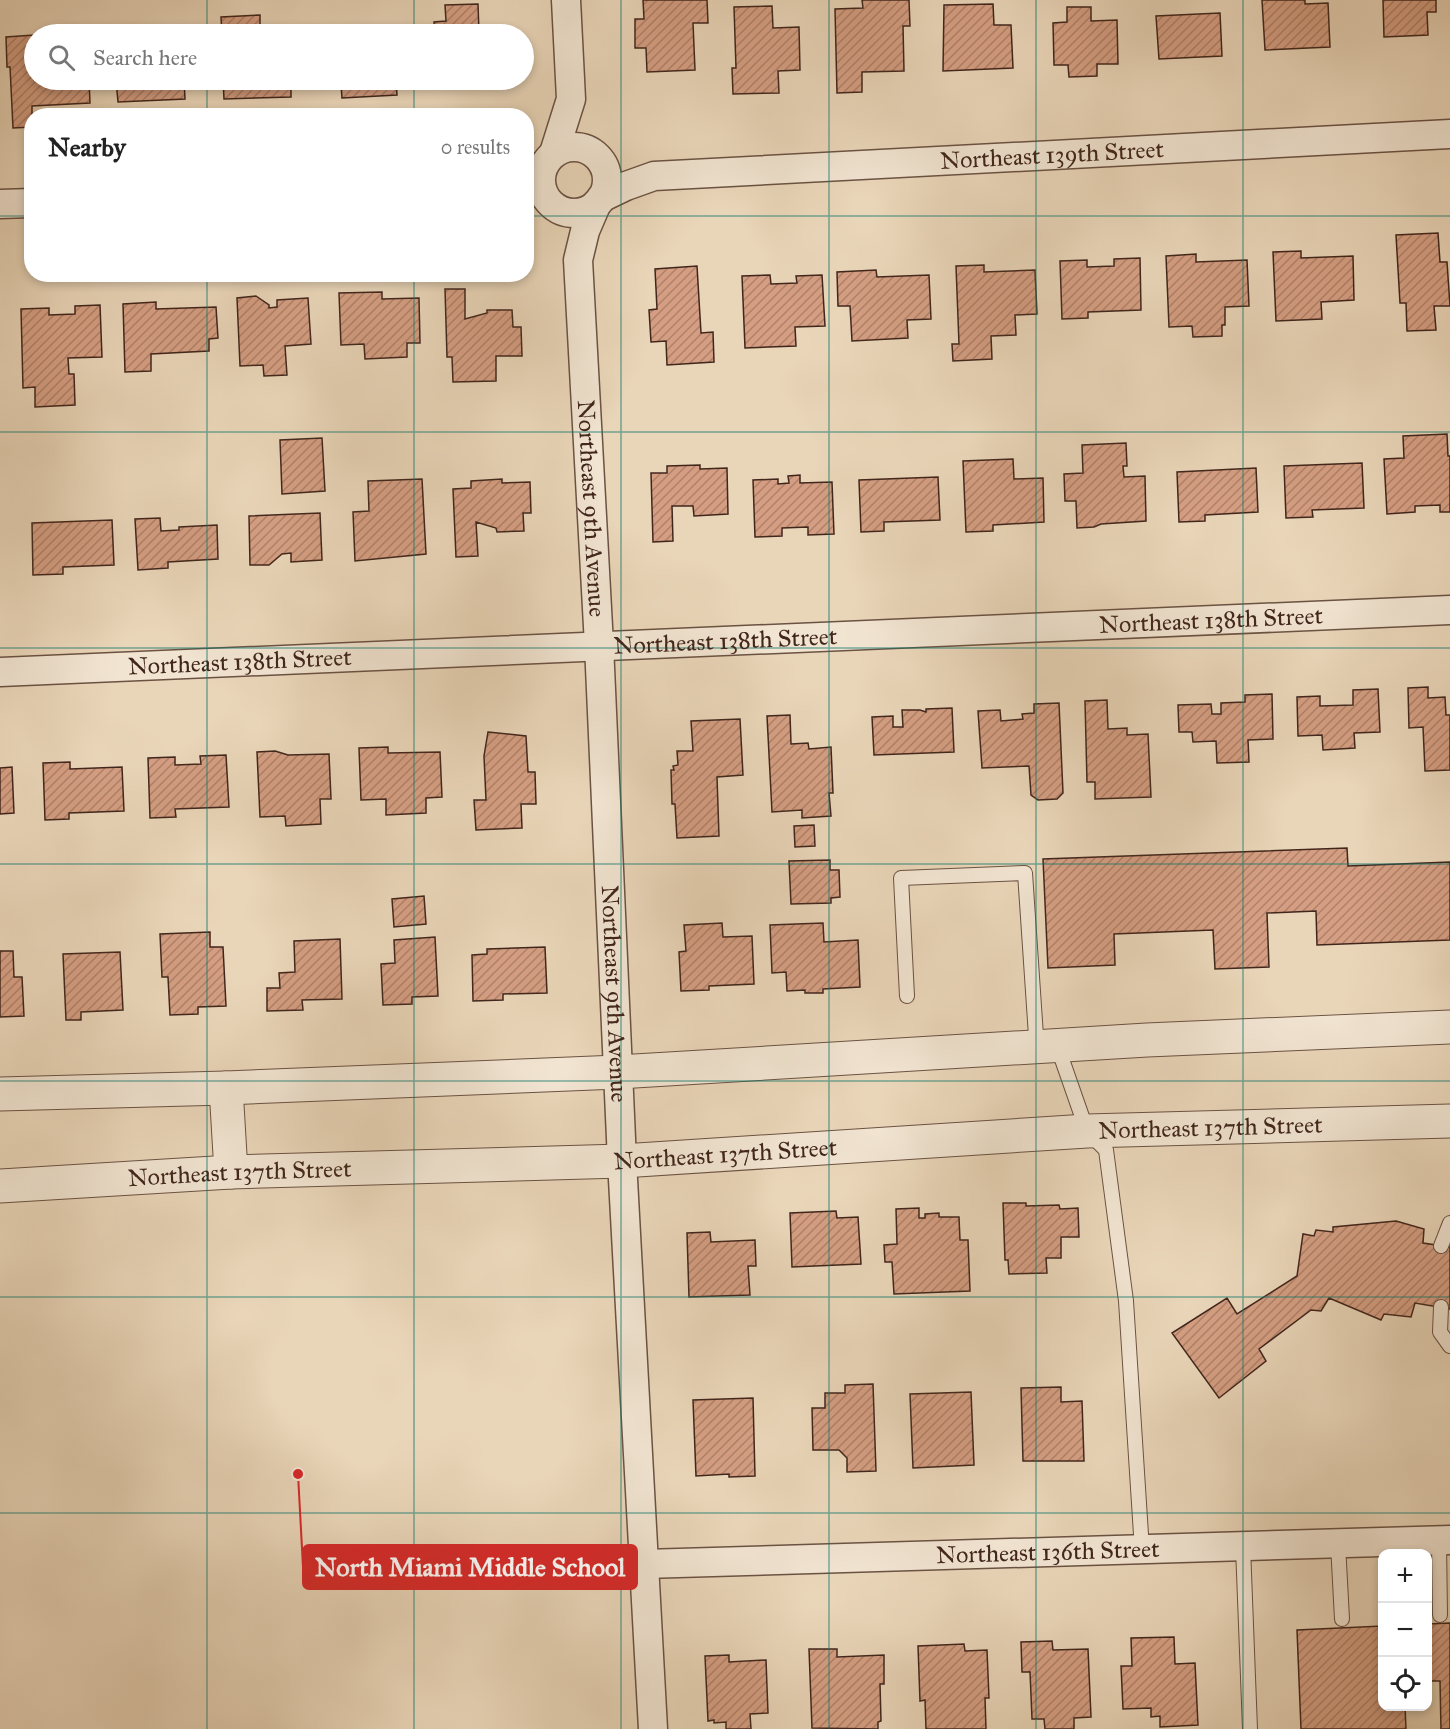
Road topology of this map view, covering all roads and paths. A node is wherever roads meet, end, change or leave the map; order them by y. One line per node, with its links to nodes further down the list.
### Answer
1 (566, 0): 2 (street)
2 (571, 99): 4 (street); 5 (street)
3 (1450, 134): 6 (street, Northeast 139th Street)
4 (598, 158): 5 (street); 6 (street, Northeast 139th Street); 8 (street)
5 (544, 160): 7 (street)
6 (654, 176): 8 (street, Northeast 139th Street)
7 (541, 197): 8 (street); 11 (street, Northeast 9th Avenue)
8 (599, 200): 11 (street, Northeast 9th Avenue)
9 (24, 202): 10 (street)
10 (0, 204)
11 (578, 260): 13 (street, Northeast 9th Avenue)
12 (1450, 610): 13 (street, Northeast 138th Street)
13 (599, 645): 14 (street, Northeast 138th Street); 18 (street, Northeast 9th Avenue)
14 (0, 672)
15 (907, 996): 17 (lane)
16 (1450, 1027): 17 (street)
17 (1057, 1045): 18 (street); 22 (lane)
18 (618, 1072): 19 (street); 23 (street, Northeast 9th Avenue)
19 (226, 1089): 20 (street); 24 (street)
20 (0, 1095)
21 (1450, 1121): 22 (street, Northeast 137th Street)
22 (1087, 1131): 23 (street, Northeast 137th Street); 33 (lane)
23 (622, 1161): 24 (street, Northeast 137th Street); 34 (street, Northeast 9th Avenue)
24 (231, 1172): 25 (street, Northeast 137th Street)
25 (0, 1186)
26 (1450, 1223): 27 (lane)
27 (1441, 1246)
28 (1440, 1307): 29 (lane)
29 (1450, 1346)
30 (1445, 1540): 31 (street, Northeast 136th Street); 35 (lane)
31 (1338, 1544): 32 (street, Northeast 136th Street); 36 (lane)
32 (1243, 1547): 33 (street, Northeast 136th Street); 38 (lane)
33 (1142, 1550): 34 (street, Northeast 136th Street)
34 (644, 1564): 37 (street, Northeast 9th Avenue)
35 (1440, 1616)
36 (1342, 1618)
37 (653, 1729)
38 (1250, 1729)

